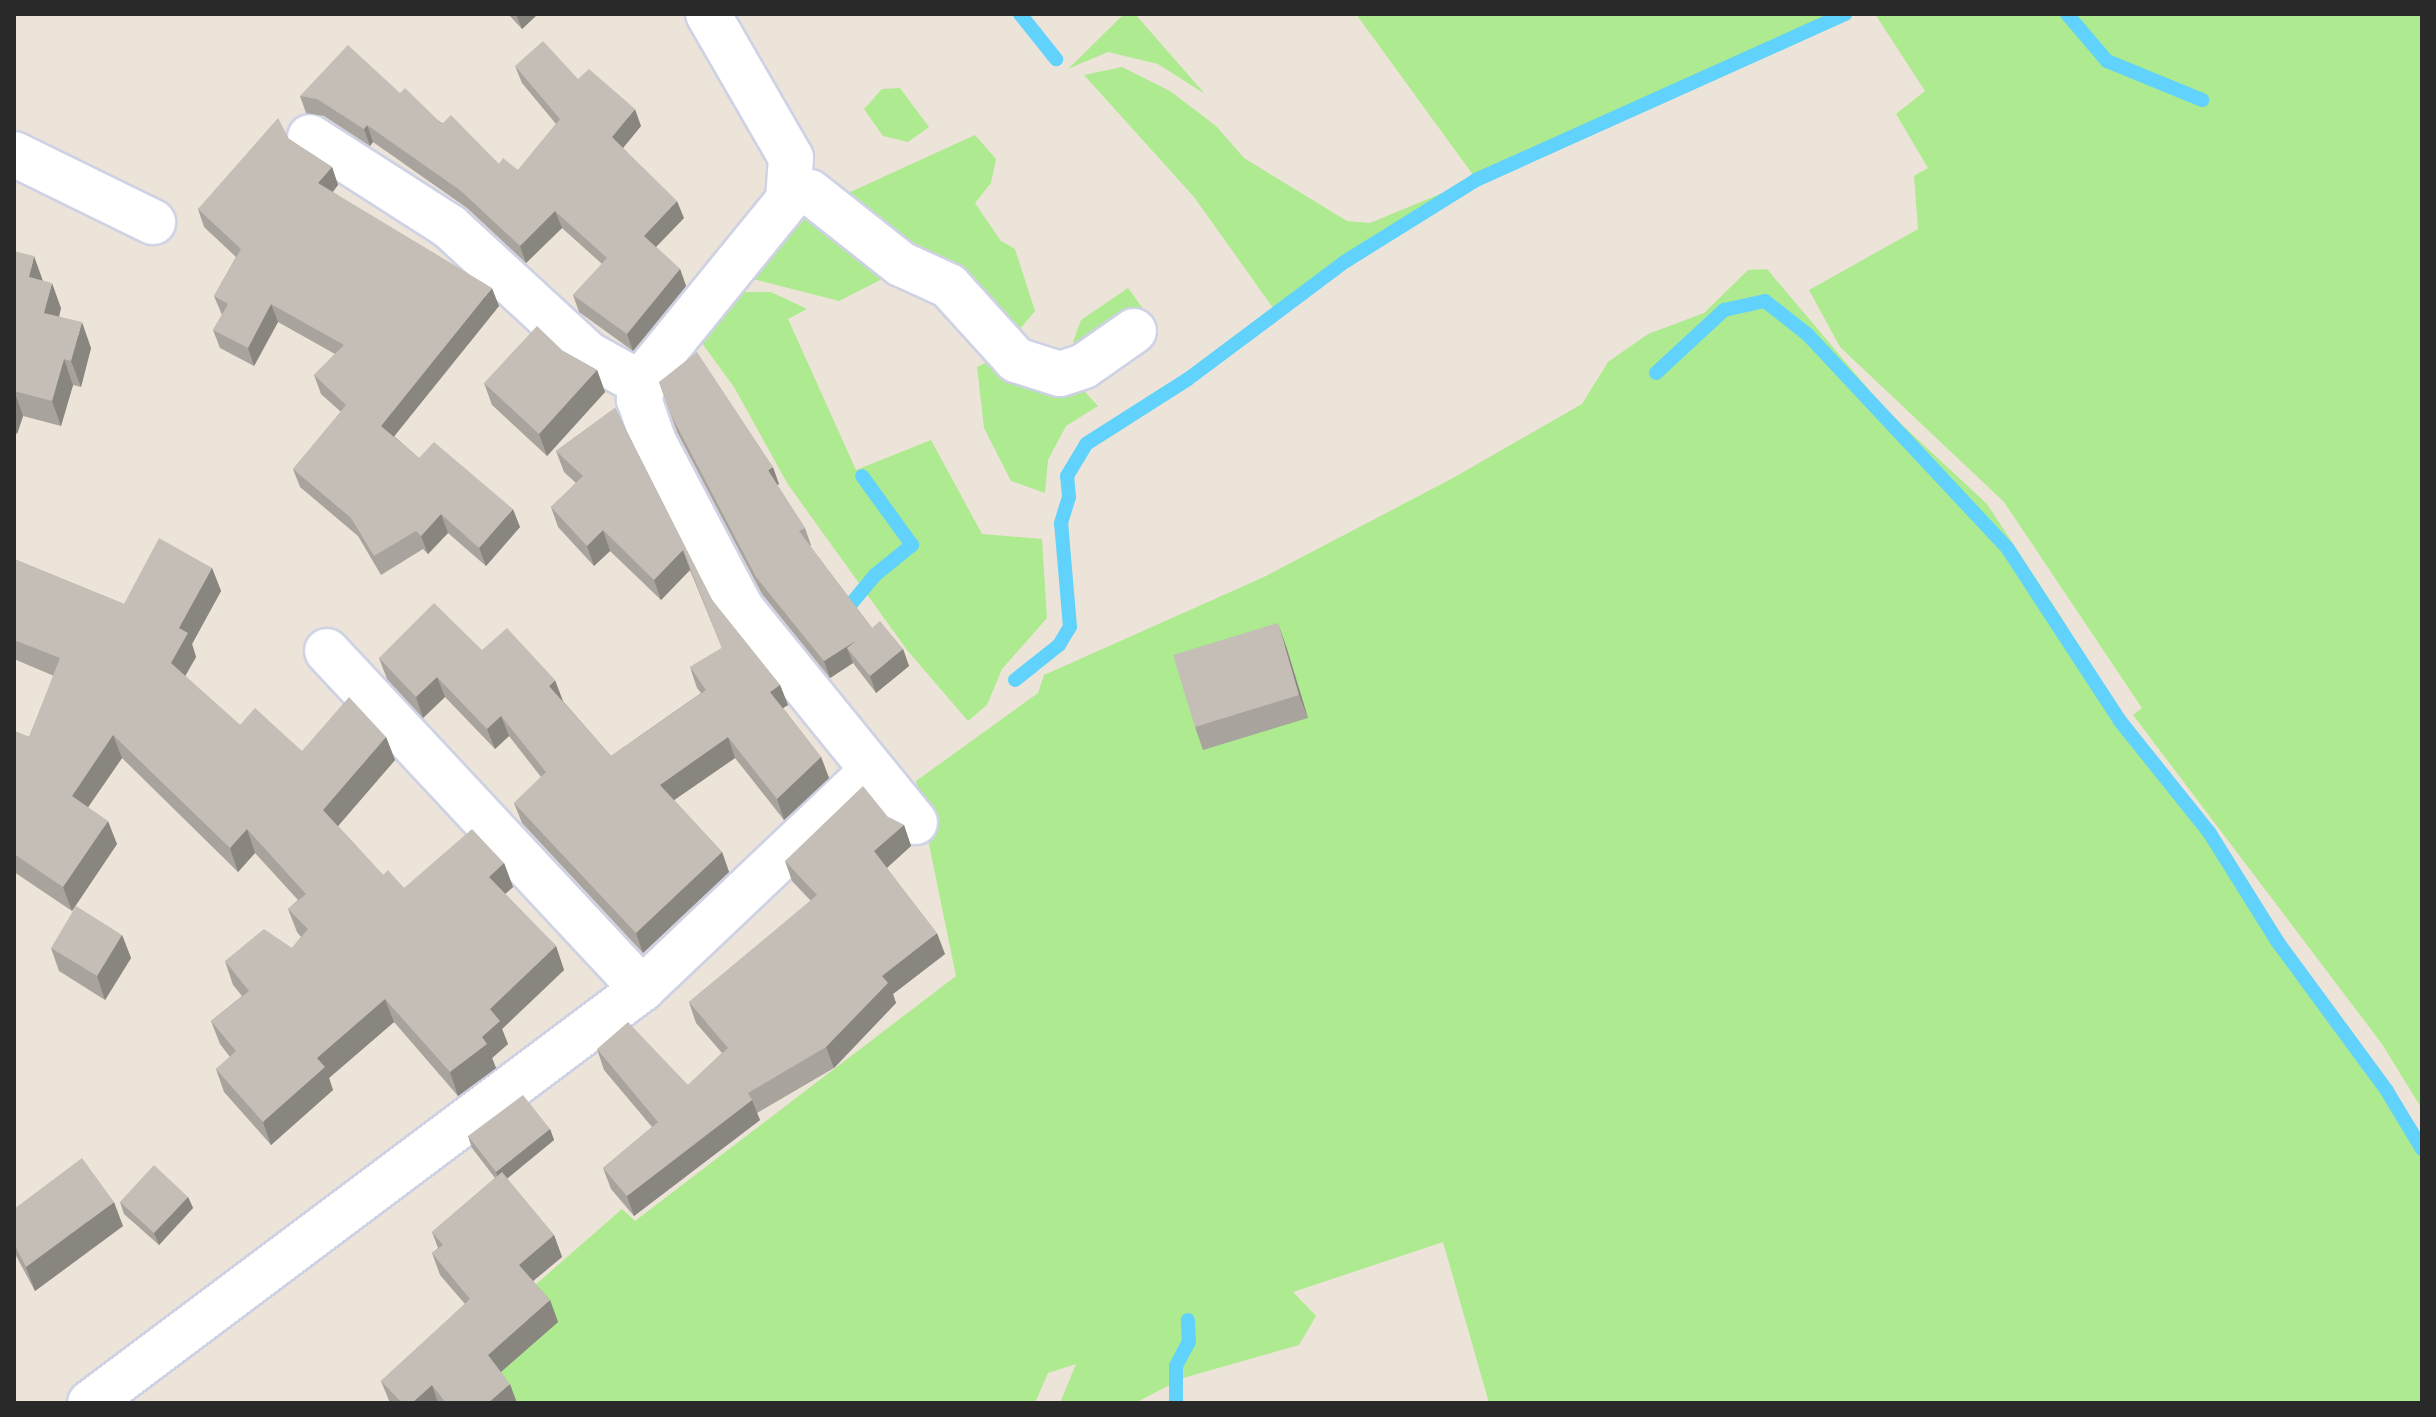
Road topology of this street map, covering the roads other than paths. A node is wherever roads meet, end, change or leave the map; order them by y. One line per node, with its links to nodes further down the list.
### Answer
1 (708, 14): 7 (street)
2 (310, 137): 7 (street)
3 (14, 154): 5 (street)
4 (810, 192): 6 (street)
5 (153, 222)
6 (1134, 331)
7 (644, 385): 9 (street)
8 (327, 651): 11 (street)
9 (870, 773): 10 (street); 11 (street)
10 (915, 822)
11 (642, 989): 12 (street)
12 (90, 1403)

